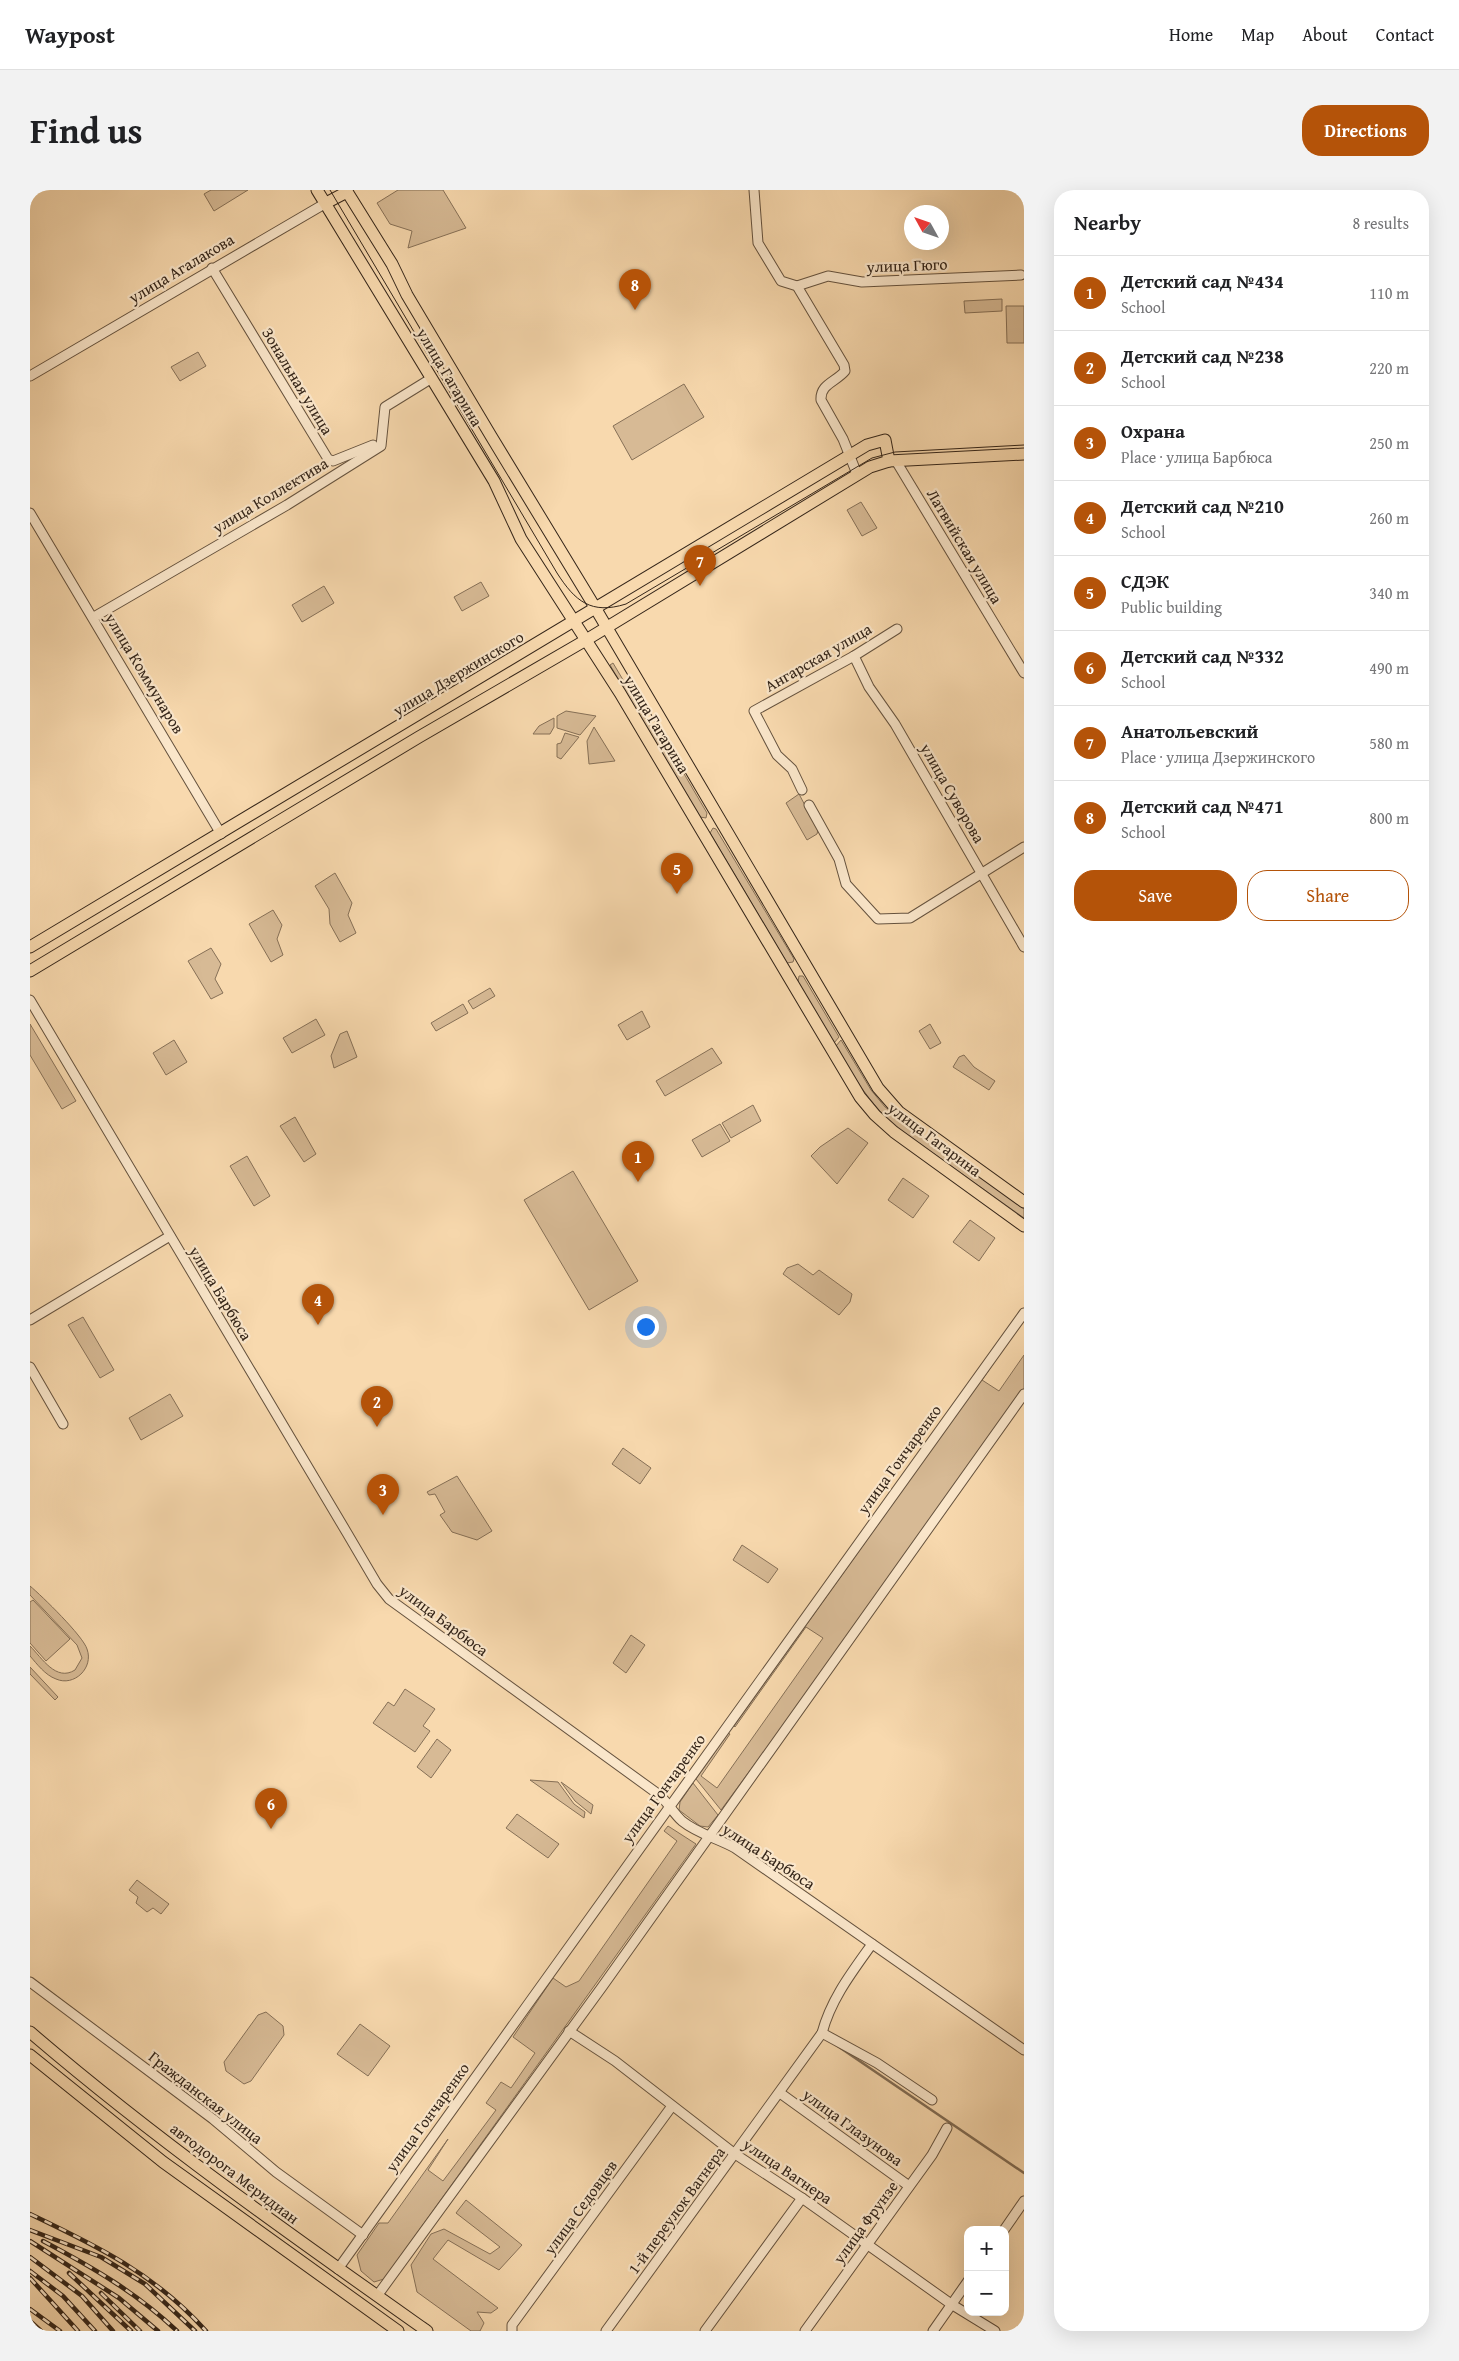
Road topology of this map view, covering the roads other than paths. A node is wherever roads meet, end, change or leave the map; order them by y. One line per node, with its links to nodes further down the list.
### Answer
1 (317, 190): 4 (main road, улица Гагарина)
2 (348, 190): 4 (main road, улица Агалакова); 16 (main road, улица Гагарина)
3 (754, 190): 7 (street)
4 (326, 203): 5 (street, улица Агалакова); 9 (main road, улица Гагарина)
5 (212, 268): 8 (street, улица Агалакова); 10 (street, Зональная улица)
6 (1021, 275): 7 (street, улица Гюго)
7 (797, 286): 12 (street)
8 (30, 376)
9 (432, 378): 10 (street); 18 (main road, улица Гагарина)
10 (382, 441): 17 (street, улица Коллектива)
11 (1024, 454): 13 (main road)
12 (848, 456): 13 (main road, улица Дзержинского); 14 (street); 16 (main road, улица Дзержинского)
13 (893, 461): 14 (main road); 23 (street, Латвийская улица)
14 (857, 474): 19 (main road)
15 (30, 513): 17 (street, улица Коммунаров)
16 (596, 609): 18 (main road, улица Дзержинского); 19 (main road, улица Гагарина)
17 (94, 618): 30 (street, улица Коммунаров)
18 (574, 622): 21 (main road, улица Гагарина); 24 (main road, улица Дзержинского)
19 (606, 627): 21 (main road); 28 (main road, улица Гагарина)
20 (897, 629): 22 (street, Ангарская улица)
21 (586, 640): 26 (main road); 29 (main road, улица Гагарина)
22 (854, 656): 25 (street, Ангарская улица); 33 (street, улица Суворова)
23 (1024, 673)
24 (311, 780): 26 (main road); 30 (main road, улица Дзержинского)
25 (802, 790)
26 (320, 796): 32 (main road)
27 (809, 805): 33 (street)
28 (717, 818): 29 (main road); 36 (main road, улица Гагарина)
29 (700, 828): 38 (main road, улица Гагарина)
30 (221, 834): 32 (main road, улица Коммунаров); 34 (main road, улица Дзержинского)
31 (1024, 846): 33 (street)
32 (229, 851): 37 (main road)
33 (982, 873): 35 (street, улица Суворова)
34 (30, 947)
35 (1024, 947)
36 (804, 966): 38 (main road); 40 (main road, улица Гагарина)
37 (30, 971)
38 (787, 976): 41 (main road, улица Гагарина)
39 (30, 1000): 42 (street, улица Барбюса)
40 (1024, 1202)
41 (1024, 1226)
42 (170, 1236): 44 (street); 48 (street, улица Барбюса)
43 (1024, 1313): 48 (street, улица Гончаренко)
44 (30, 1320)
45 (30, 1367): 47 (street)
46 (1024, 1394): 49 (street)
47 (63, 1424)
48 (670, 1807): 49 (street, улица Барбюса); 66 (street, улица Гончаренко)
49 (709, 1835): 50 (street, улица Барбюса); 52 (street)
50 (872, 1944): 54 (street, 1-й переулок Вагнера); 55 (street, улица Барбюса)
51 (30, 1982): 66 (street, Гражданская улица)
52 (569, 2031): 59 (street, улица Вагнера); 71 (street)
53 (30, 2032): 68 (main road, автодорога Меридиан)
54 (822, 2033): 57 (street, 1-й переулок Вагнера); 58 (street)
55 (1024, 2048)
56 (30, 2055): 69 (main road, автодорога Меридиан)
57 (780, 2093): 61 (street, 1-й переулок Вагнера); 62 (street, улица Глазунова)
58 (932, 2100)
59 (672, 2106): 61 (street, улица Вагнера); 74 (street, улица Седовцев)
60 (947, 2128): 62 (street, улица Фрунзе)
61 (735, 2154): 63 (street, улица Вагнера); 77 (street, 1-й переулок Вагнера)
62 (909, 2186): 67 (street, улица Фрунзе)
63 (802, 2198): 67 (street, улица Вагнера); 78 (street)
64 (1024, 2201): 65 (street)
65 (1007, 2226)
66 (363, 2235): 68 (street, улица Гончаренко)
67 (867, 2244): 72 (street, улица Вагнера); 79 (street, улица Фрунзе)
68 (338, 2269): 69 (main road, улица Гончаренко); 71 (main road, автодорога Меридиан)
69 (328, 2282): 73 (main road, автодорога Меридиан)
70 (964, 2286): 72 (street)
71 (377, 2296): 73 (main road); 76 (main road, автодорога Меридиан)
72 (951, 2304): 80 (street); 81 (street, улица Вагнера)
73 (368, 2310): 75 (main road, автодорога Меридиан)
74 (512, 2328)
75 (398, 2331)
76 (427, 2331)
77 (606, 2331)
78 (704, 2331)
79 (805, 2331)
80 (933, 2331)
81 (995, 2331)

